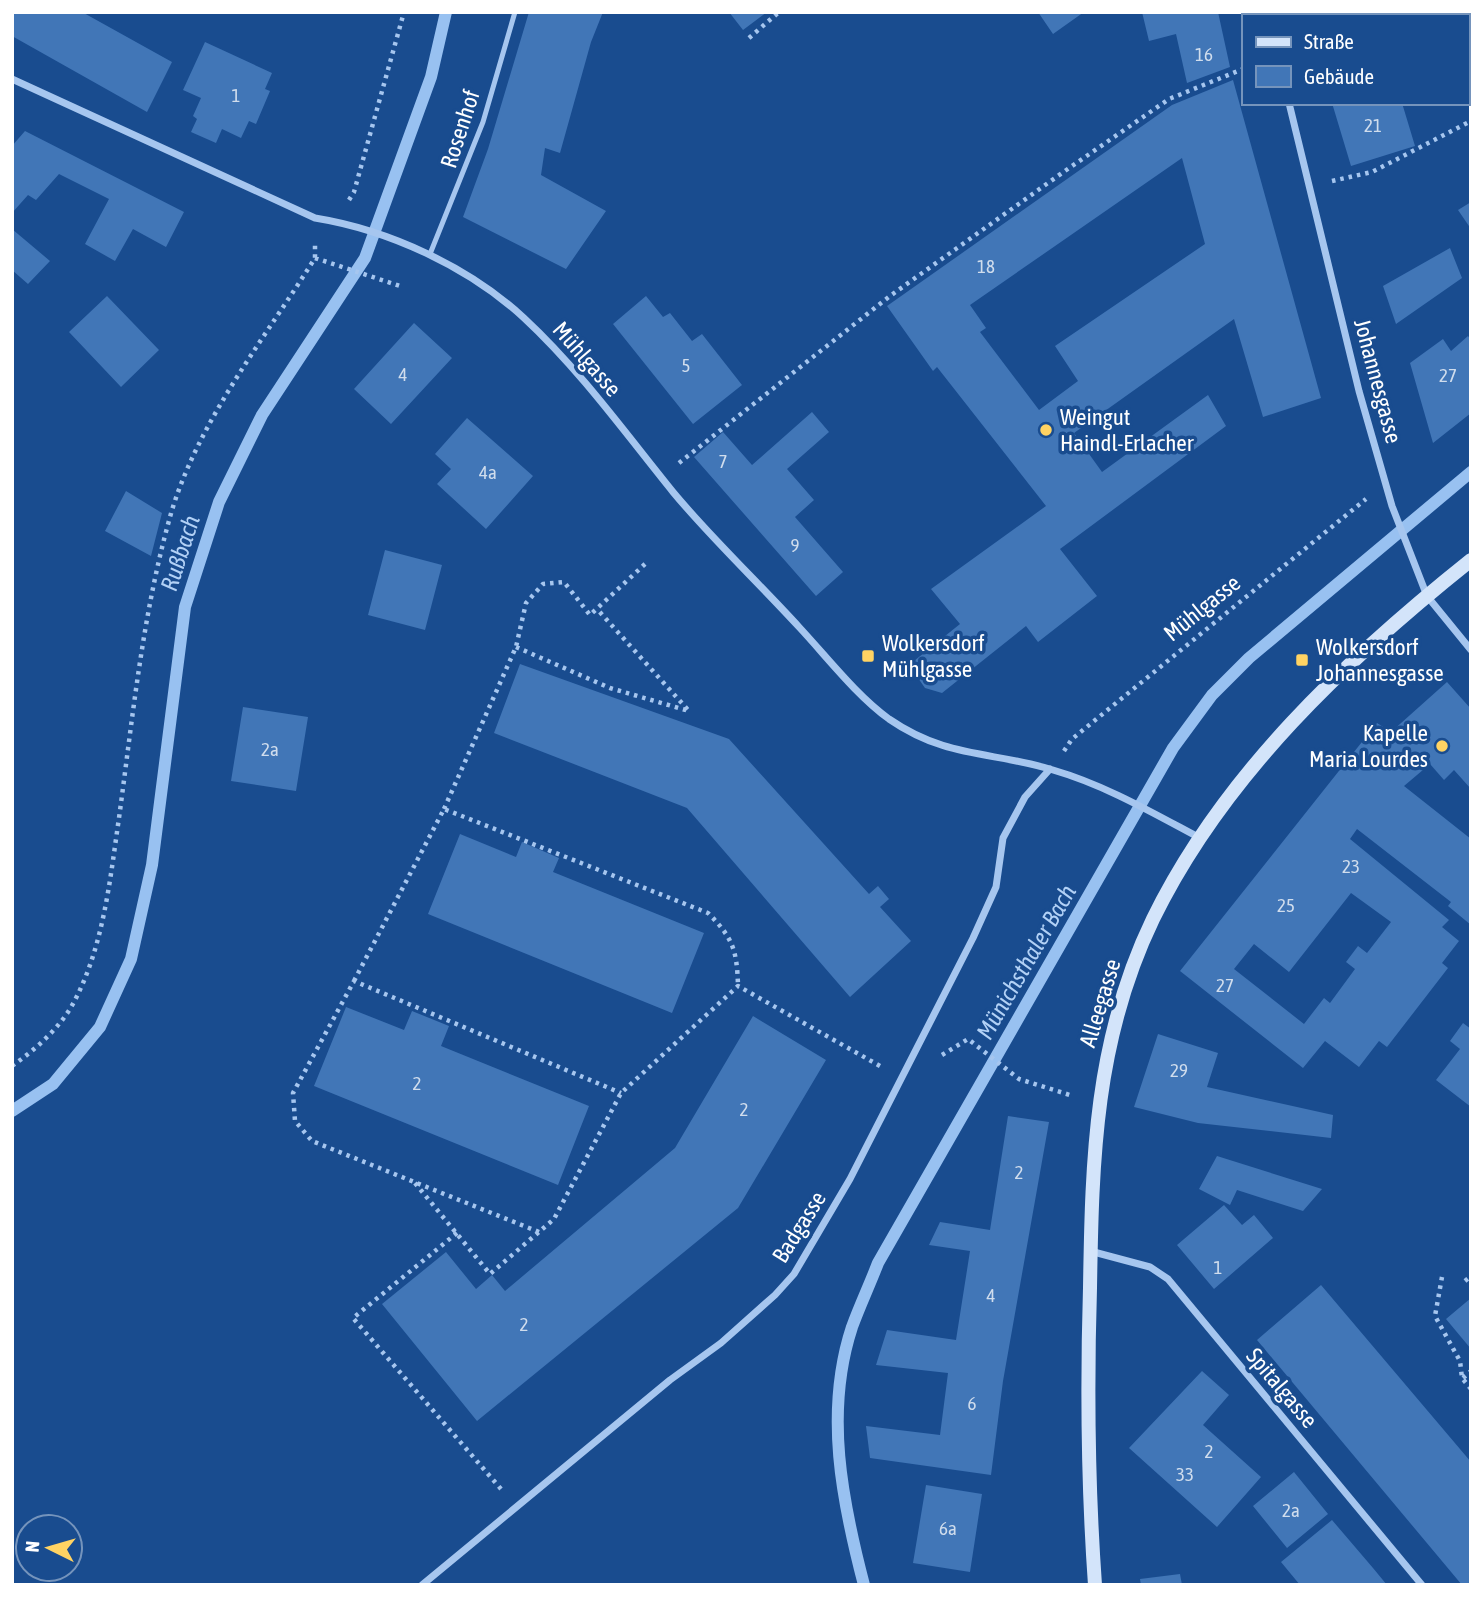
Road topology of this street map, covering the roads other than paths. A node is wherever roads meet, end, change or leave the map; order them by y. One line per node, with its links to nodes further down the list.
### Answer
1 (514, 12): 4 (lane, Rosenhof)
2 (12, 79): 4 (street, Mühlgasse)
3 (1290, 105): 6 (street, Johannesgasse)
4 (430, 254): 8 (street, Mühlgasse)
5 (1471, 560): 6 (street, Alleegasse)
6 (1427, 596): 7 (street, Johannesgasse); 9 (street, Alleegasse)
7 (1471, 650)
8 (1050, 769): 9 (street, Mühlgasse); 11 (street, Badgasse)
9 (1200, 838): 10 (street, Alleegasse)
10 (1090, 1251): 12 (street, Alleegasse); 13 (street, Spitalgasse)
11 (422, 1585)
12 (1095, 1585)
13 (1422, 1585)

